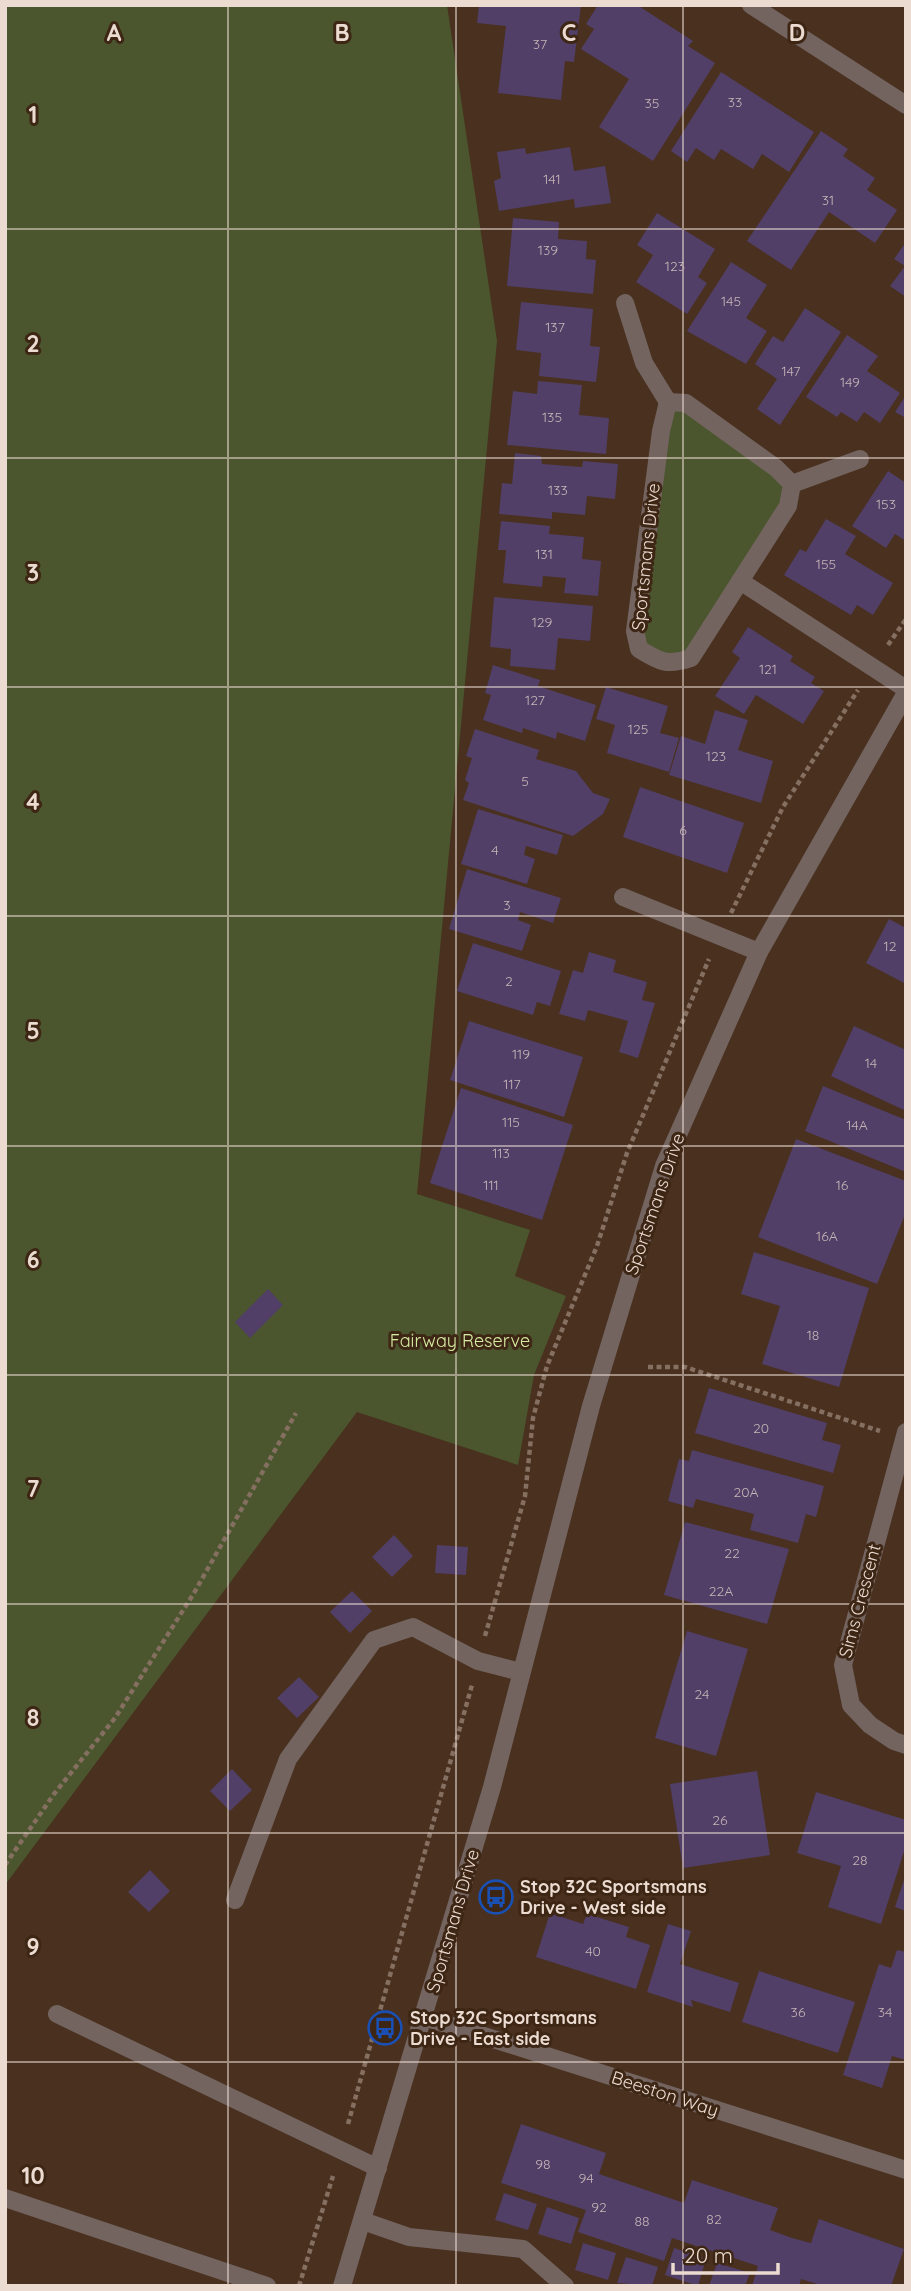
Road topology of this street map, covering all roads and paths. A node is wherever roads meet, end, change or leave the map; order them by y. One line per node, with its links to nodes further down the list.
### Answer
1 (751, 5): 2 (street)
2 (906, 105)
3 (625, 303): 4 (street)
4 (667, 402): 6 (street); 7 (street, Sportsmans Drive)
5 (860, 459): 6 (street)
6 (792, 484): 7 (street, Sportsmans Drive)
7 (740, 581): 8 (street, Sportsmans Drive)
8 (906, 691): 10 (street, Sportsmans Drive)
9 (623, 897): 10 (street)
10 (759, 952): 14 (street, Sportsmans Drive)
11 (648, 1367): 13 (path)
12 (296, 1413): 16 (path)
13 (905, 1435): 15 (street, Sims Crescent)
14 (521, 1672): 17 (street); 19 (street, Sportsmans Drive)
15 (906, 1745)
16 (5, 1865)
17 (235, 1900)
18 (57, 2014): 20 (street)
19 (424, 2017): 20 (street, Sportsmans Drive); 21 (street, Beeston Way)
20 (378, 2168): 23 (street, Sportsmans Drive)
21 (906, 2170)
22 (5, 2198): 25 (street)
23 (363, 2221): 24 (street); 26 (street, Sportsmans Drive)
24 (563, 2285)
25 (267, 2286)
26 (342, 2286)

